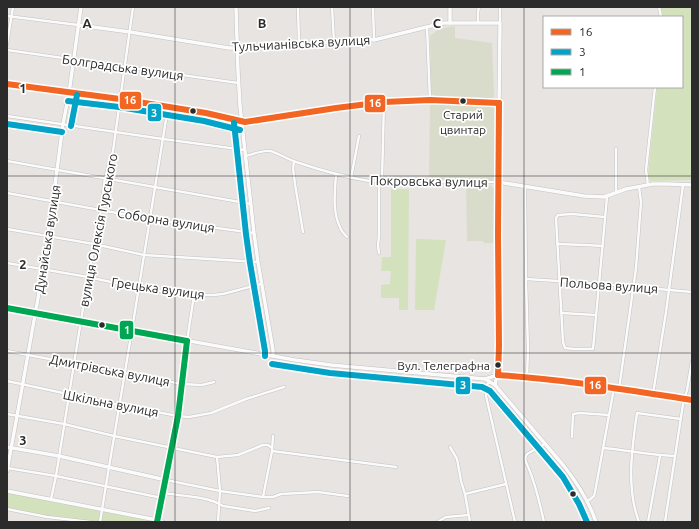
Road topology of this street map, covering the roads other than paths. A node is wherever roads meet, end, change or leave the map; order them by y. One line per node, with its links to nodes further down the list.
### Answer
1 (13, 7): 12 (street)
2 (81, 7): 16 (main road, Дунайська вулиця)
3 (133, 7): 18 (street, вулиця Олексія Гурського)
4 (236, 7): 23 (main road)
5 (298, 7): 22 (street)
6 (332, 7): 20 (street)
7 (373, 7): 19 (street)
8 (450, 7): 13 (main road)
9 (479, 7): 14 (street)
10 (500, 7): 15 (street)
11 (7, 16): 12 (street, Тульчианівська вулиця)
12 (12, 17): 16 (street, Тульчианівська вулиця); 21 (street)
13 (450, 23): 14 (main road, Тульчианівська вулиця); 17 (main road, Тульчианівська вулиця)
14 (478, 23): 15 (main road, Тульчианівська вулиця)
15 (500, 23): 34 (main road)
16 (78, 25): 18 (main road, Тульчианівська вулиця); 25 (main road, Дунайська вулиця)
17 (426, 27): 19 (main road, Тульчианівська вулиця); 32 (street)
18 (130, 32): 23 (main road, Тульчианівська вулиця); 26 (street, вулиця Олексія Гурського)
19 (374, 40): 20 (main road, Тульчианівська вулиця)
20 (334, 42): 22 (main road, Тульчианівська вулиця)
21 (7, 44)
22 (299, 44): 23 (main road, Тульчианівська вулиця)
23 (237, 48): 27 (main road)
24 (7, 50): 25 (street, Болградська вулиця)
25 (74, 60): 26 (street, Болградська вулиця); 30 (main road, Дунайська вулиця)
26 (125, 67): 27 (street, Болградська вулиця); 31 (street, вулиця Олексія Гурського)
27 (238, 83): 37 (main road)
28 (7, 84): 30 (main road)
29 (655, 88): 54 (street)
30 (69, 93): 31 (main road); 38 (main road, Дунайська вулиця)
31 (120, 100): 35 (main road); 39 (street, вулиця Олексія Гурського)
32 (430, 100): 33 (main road); 34 (main road)
33 (384, 102): 37 (main road); 51 (street)
34 (499, 102): 52 (main road)
35 (168, 107): 37 (main road); 41 (street)
36 (7, 116): 38 (street)
37 (242, 122): 43 (main road)
38 (63, 124): 39 (street); 47 (main road, Дунайська вулиця)
39 (115, 132): 41 (street); 49 (street, вулиця Олексія Гурського)
40 (359, 136): 50 (street)
41 (163, 139): 43 (street); 57 (street)
42 (616, 149): 59 (street)
43 (245, 150): 44 (main road)
44 (246, 156): 46 (street, Покровська вулиця); 63 (main road)
45 (7, 161): 47 (street)
46 (294, 162): 48 (street, Покровська вулиця); 68 (street)
47 (58, 170): 49 (street); 62 (main road, Дунайська вулиця)
48 (336, 174): 50 (street, Покровська вулиця); 71 (street)
49 (105, 178): 57 (street); 64 (street, вулиця Олексія Гурського)
50 (351, 178): 51 (street, Покровська вулиця)
51 (379, 182): 52 (street, Покровська вулиця); 75 (street)
52 (498, 182): 58 (main road); 103 (main road)
53 (683, 184): 54 (main road); 55 (main road); 87 (street)
54 (648, 185): 56 (main road)
55 (692, 185)
56 (638, 186): 59 (main road); 85 (street)
57 (155, 187): 63 (street); 66 (street)
58 (525, 187): 61 (main road); 81 (street)
59 (616, 192): 61 (main road)
60 (7, 193): 62 (street, Соборна вулиця)
61 (607, 197): 65 (street)
62 (53, 201): 64 (street, Соборна вулиця); 70 (main road, Дунайська вулиця)
63 (251, 204): 69 (main road)
64 (101, 210): 66 (street, Соборна вулиця); 72 (street, вулиця Олексія Гурського)
65 (605, 217): 73 (street); 74 (street)
66 (150, 219): 69 (street, Соборна вулиця); 76 (street)
67 (7, 229): 70 (street)
68 (303, 232)
69 (254, 233): 77 (main road)
70 (48, 236): 72 (street); 79 (main road, Дунайська вулиця)
71 (347, 237)
72 (94, 244): 76 (street); 80 (street, вулиця Олексія Гурського)
73 (557, 244): 74 (street); 82 (street)
74 (602, 246): 83 (street)
75 (380, 253)
76 (144, 254): 77 (street); 86 (street)
77 (258, 262): 84 (main road)
78 (7, 264): 79 (street, Грецька вулиця)
79 (43, 270): 80 (street, Грецька вулиця); 91 (main road, Дунайська вулиця)
80 (88, 277): 86 (street, Грецька вулиця); 94 (street, вулиця Олексія Гурського)
81 (526, 279): 82 (street, Польова вулиця); 104 (street)
82 (560, 281): 83 (street, Польова вулиця); 92 (street)
83 (600, 283): 85 (street, Польова вулиця); 93 (street)
84 (261, 284): 89 (street, Грецька вулиця); 99 (main road)
85 (634, 286): 87 (street, Польова вулиця); 114 (street)
86 (139, 288): 89 (street, Грецька вулиця); 95 (street)
87 (669, 290): 88 (street, Польова вулиця); 116 (street)
88 (692, 292)
89 (194, 295): 96 (street)
90 (7, 308): 91 (main road)
91 (35, 313): 94 (main road); 98 (main road, Дунайська вулиця)
92 (562, 313): 93 (street); 93 (street)
93 (596, 315)
94 (81, 321): 95 (main road); 101 (street, вулиця Олексія Гурського)
95 (132, 330): 96 (main road); 102 (street)
96 (187, 341): 99 (main road); 110 (main road)
97 (7, 351): 98 (street, Дмитрівська вулиця)
98 (28, 354): 101 (street, Дмитрівська вулиця); 109 (main road, Дунайська вулиця)
99 (273, 356): 105 (main road)
100 (692, 361): 117 (street)
101 (74, 363): 102 (street, Дмитрівська вулиця); 115 (street, вулиця Олексія Гурського)
102 (125, 372): 110 (street, Дмитрівська вулиця); 119 (street)
103 (498, 375): 104 (main road); 105 (main road); 111 (main road)
104 (527, 377): 113 (main road)
105 (485, 379): 107 (main road)
106 (7, 381): 109 (street, Шкільна вулиця)
107 (490, 381): 111 (main road); 146 (street)
108 (214, 382): 110 (street, Дмитрівська вулиця)
109 (23, 384): 115 (street, Шкільна вулиця); 122 (main road, Дунайська вулиця)
110 (182, 384): 123 (main road)
111 (495, 385): 129 (main road)
112 (284, 387): 123 (street, Шкільна вулиця)
113 (614, 388): 114 (main road); 121 (street)
114 (619, 389): 116 (main road)
115 (69, 394): 119 (street, Шкільна вулиця); 125 (street, вулиця Олексія Гурського)
116 (653, 394): 117 (main road)
117 (684, 398): 118 (main road); 124 (street)
118 (692, 400)
119 (119, 405): 123 (street, Шкільна вулиця); 126 (street)
120 (7, 414): 122 (street)
121 (609, 415): 128 (street); 134 (street)
122 (18, 416): 125 (street); 131 (main road, Дунайська вулиця)
123 (178, 416): 132 (main road)
124 (681, 419): 135 (street); 139 (street)
125 (64, 424): 126 (street); 137 (street, вулиця Олексія Гурського)
126 (114, 436): 132 (street); 141 (street)
127 (273, 436): 133 (street)
128 (572, 437)
129 (545, 444): 156 (main road); 172 (street)
130 (450, 447): 151 (street)
131 (9, 448): 137 (main road); 143 (main road, Дунайська вулиця)
132 (172, 448): 140 (street); 145 (main road)
133 (272, 448): 136 (street); 140 (street)
134 (603, 448): 135 (street); 156 (street)
135 (632, 451): 138 (street); 174 (street)
136 (272, 452): 142 (street); 153 (street)
137 (59, 456): 141 (main road); 144 (street, вулиця Олексія Гурського)
138 (660, 456): 139 (street); 175 (street)
139 (675, 456): 176 (street)
140 (218, 457): 149 (street)
141 (108, 467): 145 (main road); 147 (street)
142 (396, 467)
143 (7, 469): 144 (street)
144 (56, 476): 147 (street); 155 (street, вулиця Олексія Гурського)
145 (166, 480): 149 (street); 150 (main road)
146 (506, 484): 151 (street); 171 (street)
147 (106, 487): 154 (street); 160 (street)
148 (7, 491): 155 (main road)
149 (220, 491): 153 (street); 157 (street)
150 (163, 493): 154 (main road); 157 (street)
151 (465, 494): 161 (street)
152 (348, 496): 153 (street)
153 (263, 497)
154 (162, 498): 163 (main road)
155 (51, 499): 160 (main road)
156 (588, 501): 173 (main road)
157 (219, 504): 158 (street); 168 (street)
158 (269, 508)
159 (7, 510): 162 (street)
160 (102, 510): 163 (main road); 166 (street)
161 (469, 514): 169 (street); 170 (street)
162 (47, 517): 164 (street); 165 (street)
163 (157, 521): 167 (street)
164 (46, 522)
165 (91, 522)
166 (100, 522)
167 (164, 522)
168 (218, 522)
169 (437, 522)
170 (470, 522)
171 (515, 522)
172 (544, 522)
173 (596, 522)
174 (639, 522)
175 (648, 522)
176 (665, 522)

